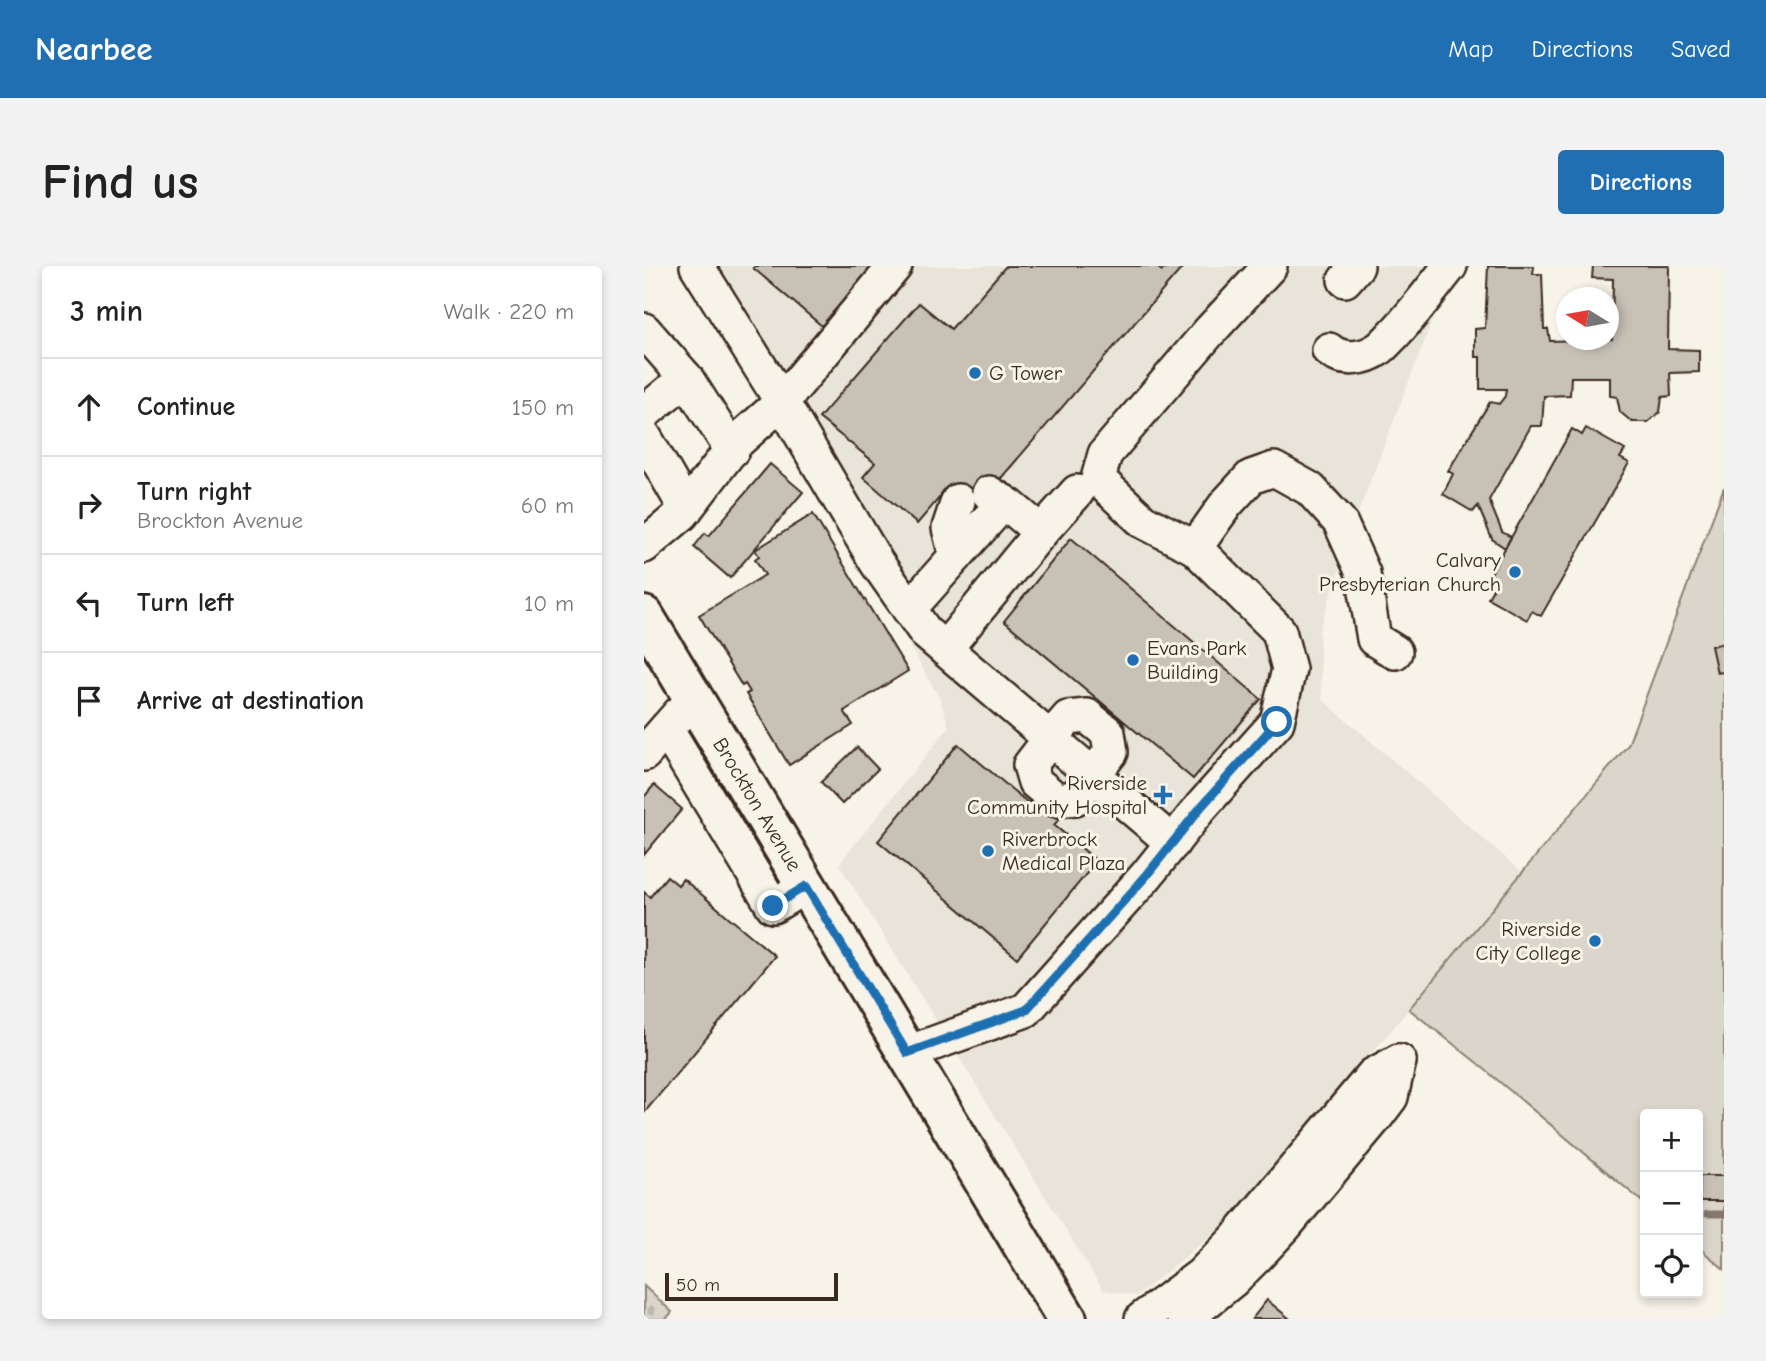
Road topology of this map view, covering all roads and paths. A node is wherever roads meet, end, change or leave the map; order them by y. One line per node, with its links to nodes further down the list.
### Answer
1 (697, 266): 8 (lane)
2 (895, 266): 8 (lane)
3 (1270, 266): 17 (lane)
4 (1450, 266): 6 (lane)
5 (644, 330): 7 (lane)
6 (1329, 350)
7 (686, 378): 9 (lane); 11 (lane)
8 (782, 402): 11 (lane); 19 (lane)
9 (644, 413)
10 (644, 436): 14 (lane)
11 (732, 450): 14 (lane)
12 (1077, 492): 15 (lane)
13 (983, 499): 15 (lane); 18 (lane); 18 (lane)
14 (686, 509): 16 (lane)
15 (1041, 532): 21 (lane)
16 (644, 545)
17 (1195, 548): 22 (lane); 28 (lane)
18 (956, 556): 19 (lane)
19 (909, 609): 21 (lane)
20 (644, 616): 23 (main road, Brockton Avenue)
21 (945, 649): 28 (lane)
22 (1395, 652)
23 (693, 698): 24 (lane); 26 (main road, Brockton Avenue)
24 (666, 729): 25 (lane); 27 (lane)
25 (644, 754)
26 (754, 798): 27 (lane); 29 (main road, Brockton Avenue)
27 (720, 818): 29 (lane)
28 (1173, 843): 30 (lane)
29 (806, 886): 30 (main road, Brockton Avenue)
30 (907, 1053): 31 (main road, Brockton Avenue)
31 (1067, 1319)
32 (1142, 1319): 33 (lane)
33 (1185, 1319)

